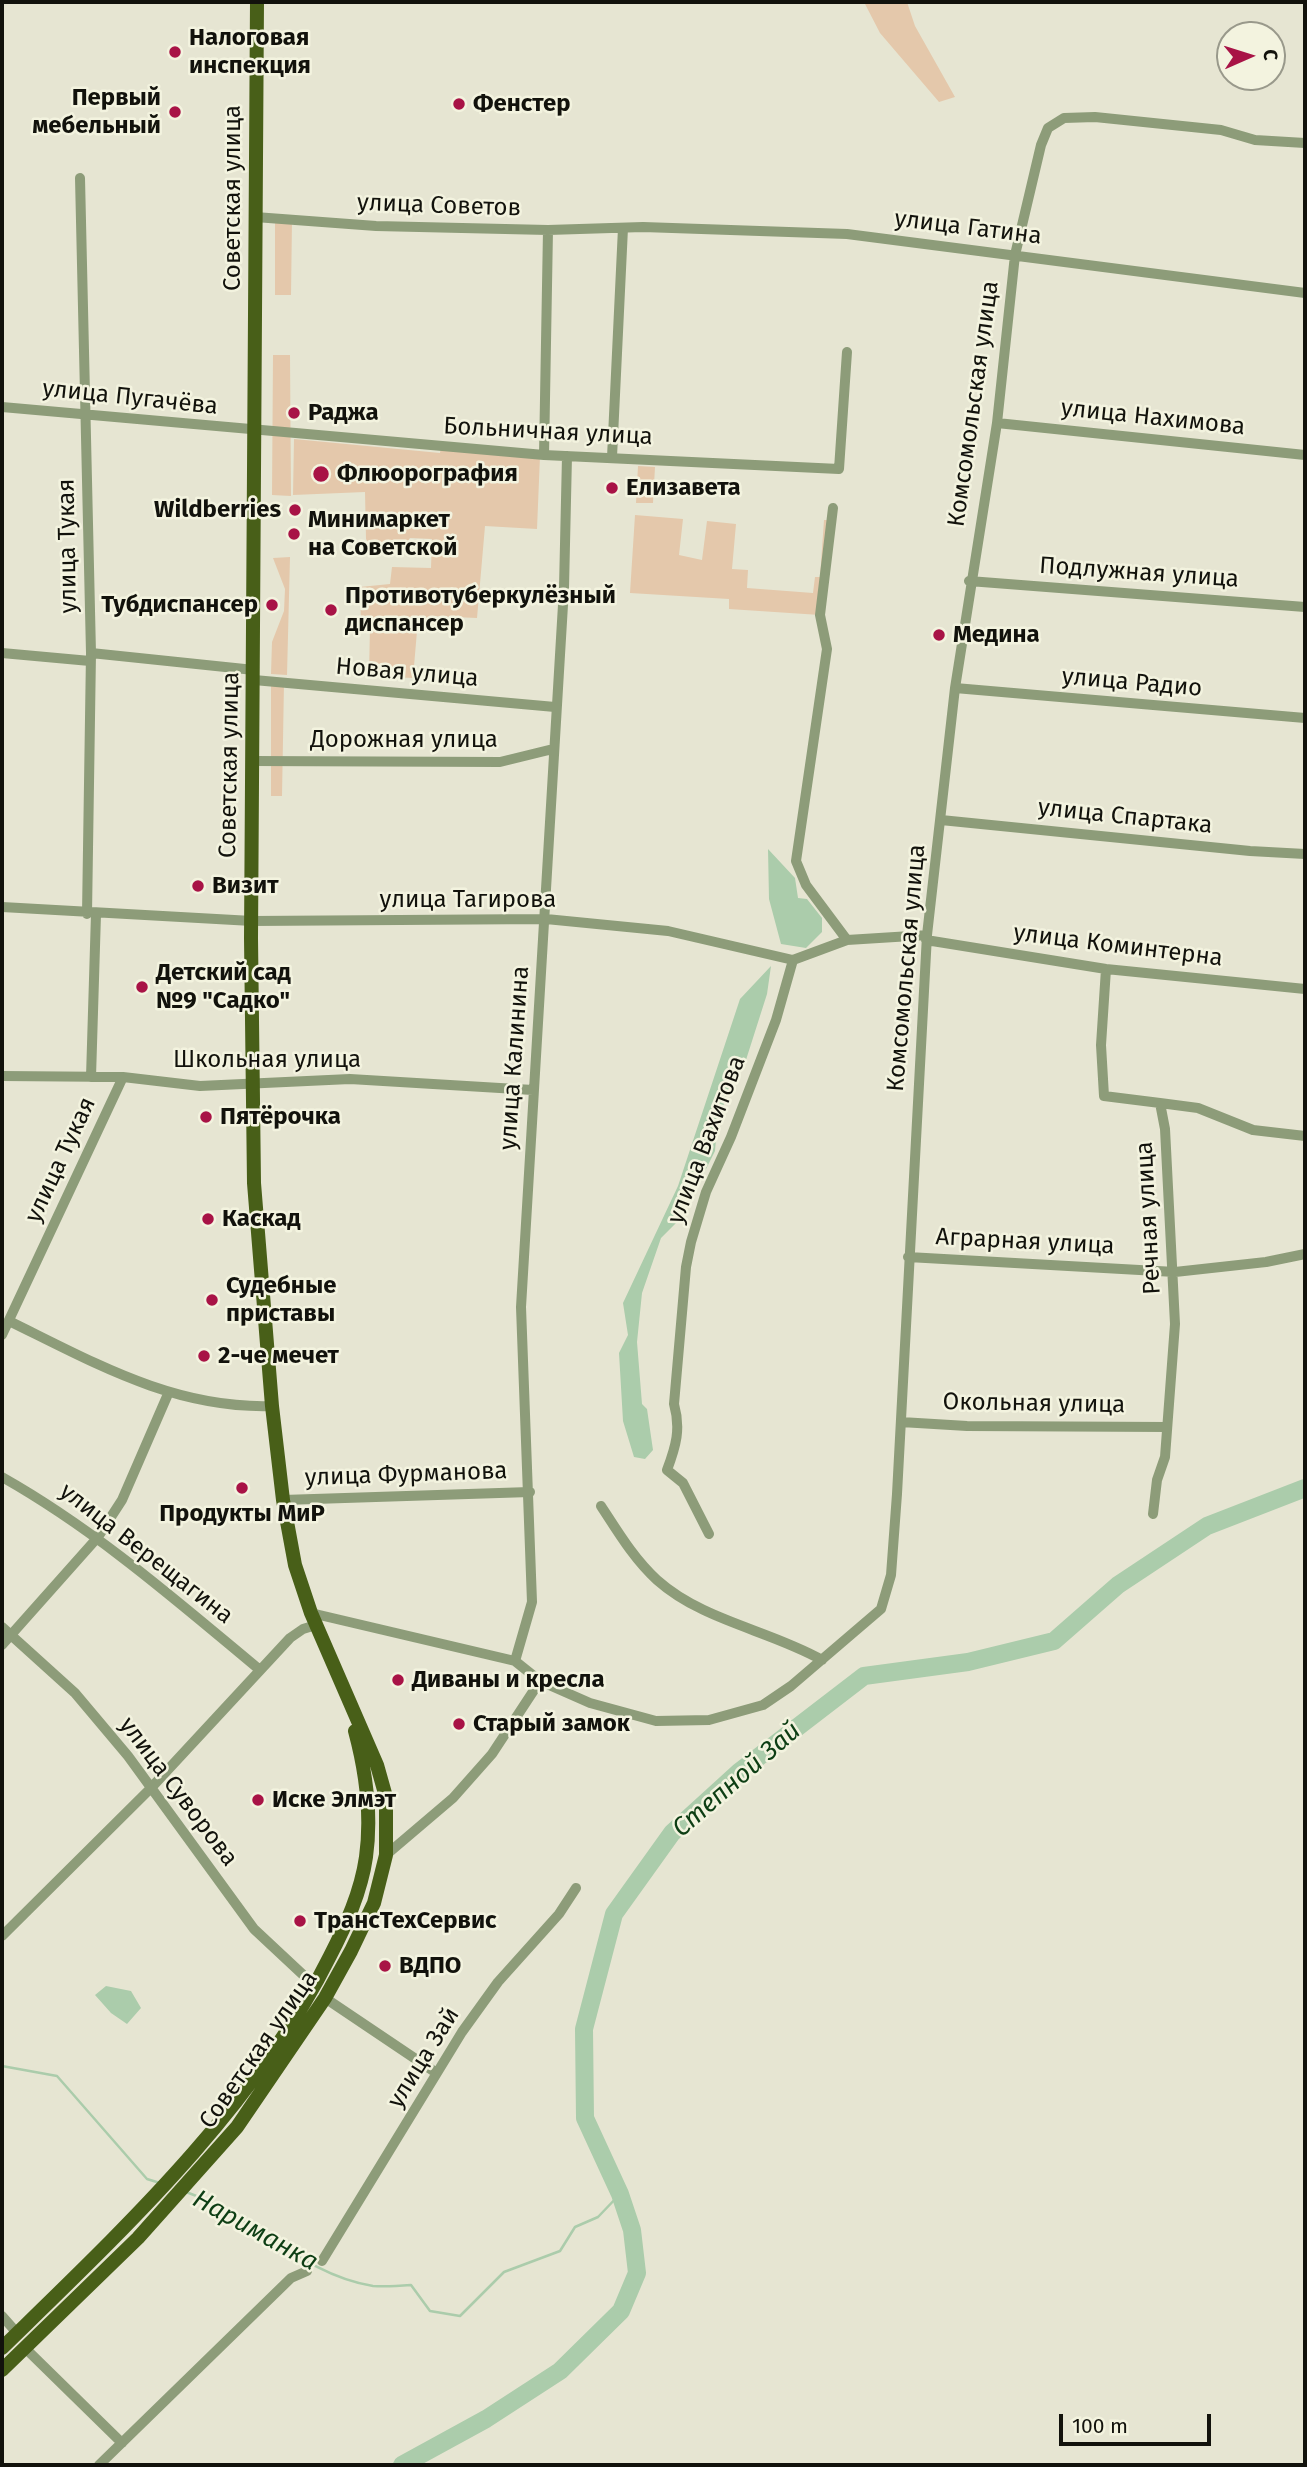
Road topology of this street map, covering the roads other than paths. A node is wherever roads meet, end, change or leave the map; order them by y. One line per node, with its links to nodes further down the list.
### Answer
1 (257, 2): 4 (main road, Советская улица)
2 (1305, 143): 7 (street, Комсомольская улица)
3 (80, 178): 11 (street, улица Тукая)
4 (255, 217): 6 (street, улица Советов); 13 (main road, Советская улица)
5 (622, 228): 6 (street, улица Советов); 7 (street, улица Гатина); 17 (street)
6 (548, 230): 15 (street)
7 (1016, 256): 8 (street, улица Гатина); 12 (street, Комсомольская улица)
8 (1305, 293)
9 (847, 352): 17 (street, Больничная улица)
10 (2, 407): 11 (street, улица Пугачёва)
11 (87, 413): 13 (street, улица Пугачёва); 22 (street, улица Тукая)
12 (997, 423): 14 (street, улица Нахимова); 19 (street, Комсомольская улица)
13 (255, 432): 15 (street, Больничная улица); 23 (main road, Советская улица)
14 (1305, 454)
15 (544, 455): 16 (street, Больничная улица)
16 (566, 456): 17 (street, Больничная улица); 25 (street, улица Калинина)
17 (612, 457)
18 (833, 509): 36 (street)
19 (970, 582): 20 (street, Подлужная улица); 24 (street, Комсомольская улица)
20 (1305, 607)
21 (2, 653): 22 (street, Новая улица)
22 (90, 657): 23 (street, Новая улица); 32 (street, улица Тукая)
23 (254, 675): 25 (street, Новая улица); 28 (main road, Советская улица)
24 (955, 688): 26 (street, улица Радио); 29 (street, Комсомольская улица)
25 (555, 707): 27 (street, улица Калинина)
26 (1305, 718)
27 (554, 749): 28 (street, Дорожная улица); 33 (street, улица Калинина)
28 (253, 761): 34 (main road, Советская улица)
29 (941, 820): 30 (street, улица Спартака); 35 (street, Комсомольская улица)
30 (1305, 854)
31 (2, 907): 32 (street, улица Тагирова)
32 (92, 914): 34 (street, улица Тагирова); 41 (street, улица Тукая)
33 (546, 919): 34 (street, улица Тагирова); 37 (street, улица Тагирова); 44 (street, улица Калинина)
34 (252, 921): 43 (main road, Советская улица)
35 (927, 937): 36 (street); 38 (street, улица Коминтерна); 48 (street, Комсомольская улица)
36 (847, 940): 37 (street)
37 (793, 960): 60 (street, улица Вахитова)
38 (1106, 968): 39 (street, улица Коминтерна); 45 (street)
39 (1305, 989)
40 (2, 1076): 41 (street, Школьная улица)
41 (91, 1077): 42 (street, Школьная улица)
42 (122, 1077): 43 (street, Школьная улица); 50 (street, улица Тукая)
43 (251, 1083): 44 (street, Школьная улица); 52 (main road, Советская улица)
44 (533, 1090): 56 (street, улица Калинина)
45 (1160, 1103): 46 (street); 49 (street, Речная улица)
46 (1305, 1136)
47 (1305, 1254): 49 (street, Аграрная улица)
48 (908, 1257): 49 (street, Аграрная улица); 53 (street, Комсомольская улица)
49 (1175, 1272): 54 (street, Речная улица)
50 (5, 1328): 51 (street)
51 (168, 1394): 52 (street); 61 (street)
52 (272, 1406): 57 (main road, Советская улица)
53 (901, 1422): 54 (street, Окольная улица); 66 (street, Комсомольская улица)
54 (1167, 1427): 59 (street, Речная улица)
55 (2, 1477): 61 (street, улица Верещагина)
56 (530, 1492): 57 (street, улица Фурманова); 67 (street, улица Калинина)
57 (283, 1500): 62 (main road, Советская улица)
58 (601, 1506): 66 (street)
59 (1153, 1514)
60 (709, 1534)
61 (98, 1537): 64 (street); 68 (street, улица Верещагина)
62 (314, 1619): 67 (street); 68 (street); 70 (main road, Советская улица)
63 (2, 1627): 64 (street, улица Суворова)
64 (11, 1636): 65 (street); 71 (street, улица Суворова)
65 (2, 1645)
66 (822, 1660): 69 (street, Комсомольская улица)
67 (515, 1661): 69 (street, Комсомольская улица)
68 (260, 1670): 71 (street)
69 (540, 1681): 72 (street)
70 (342, 1686): 72 (main road, Советская улица); 75 (main road, Советская улица)
71 (150, 1789): 74 (street); 75 (street, улица Суворова)
72 (386, 1855): 76 (main road, Советская улица)
73 (576, 1888): 77 (street, улица Зай)
74 (2, 1936)
75 (315, 1986): 78 (main road, Советская улица)
76 (325, 1998): 77 (street); 78 (main road, Советская улица)
77 (435, 2072): 79 (street, улица Зай)
78 (249, 2098): 82 (main road, Советская улица); 84 (main road, Советская улица)
79 (322, 2261)
80 (307, 2271): 86 (street)
81 (2, 2316): 82 (street)
82 (17, 2333): 83 (main road, Советская улица)
83 (2, 2348)
84 (25, 2348): 85 (main road, Советская улица); 86 (street)
85 (2, 2370)
86 (122, 2443): 87 (street)
87 (99, 2465)

